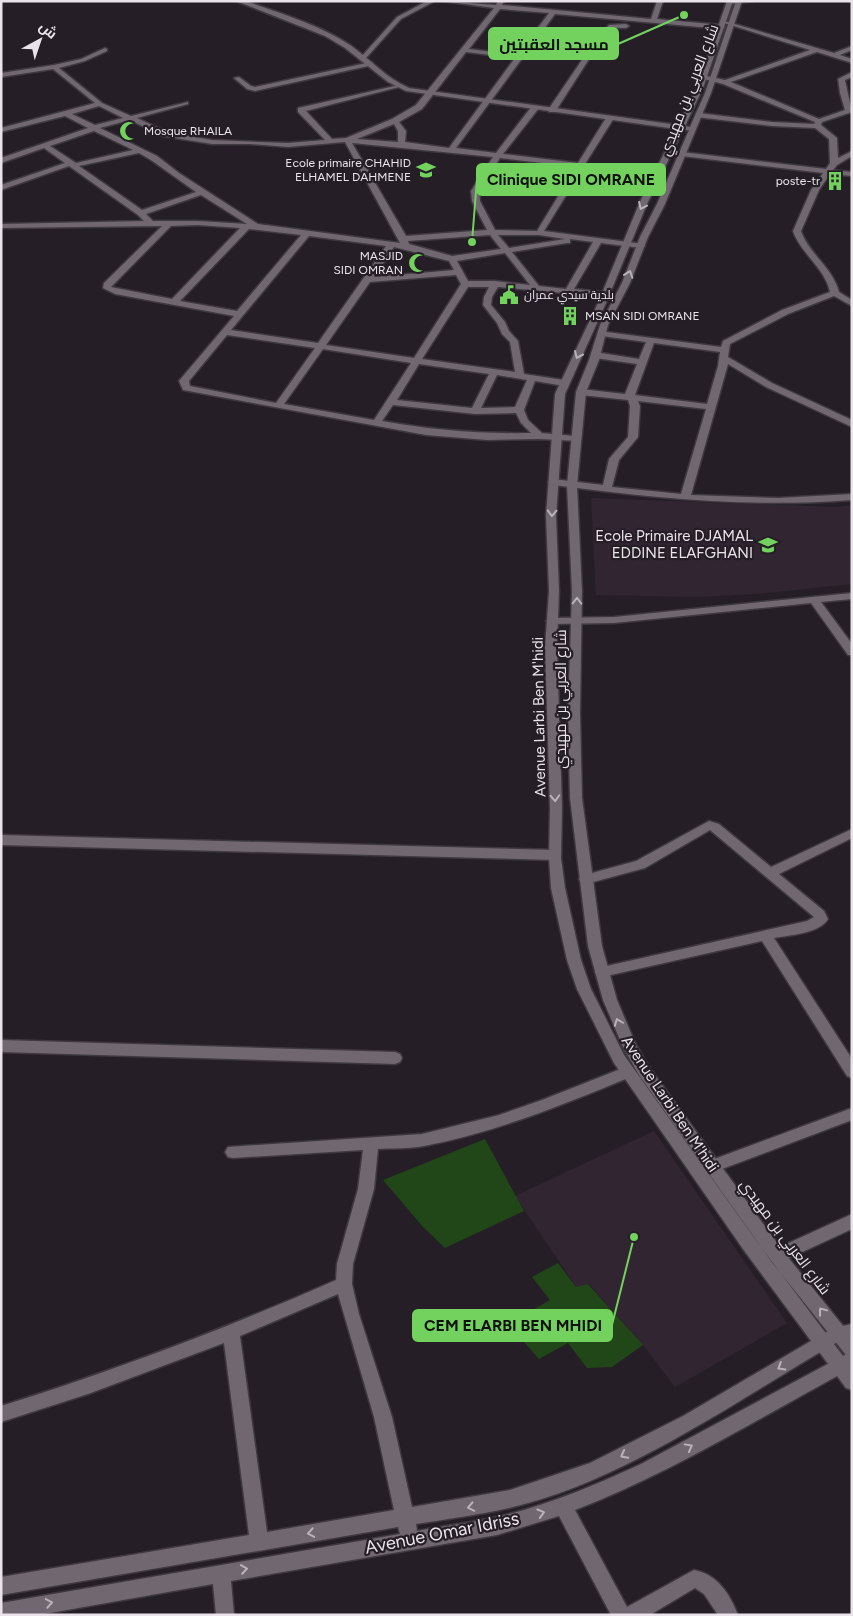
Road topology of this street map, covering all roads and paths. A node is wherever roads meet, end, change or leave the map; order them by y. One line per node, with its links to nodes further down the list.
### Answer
1 (239, 1): 16 (street)
2 (432, 1): 16 (street)
3 (445, 1): 6 (street)
4 (660, 1): 8 (street)
5 (738, 2): 9 (street, Avenue Larbi Ben M'hidi)
6 (500, 4): 7 (street); 12 (street)
7 (552, 10): 8 (street); 15 (street)
8 (653, 21): 9 (street)
9 (725, 28): 13 (street); 23 (street, Avenue Larbi Ben M'hidi); 31 (street)
10 (852, 48): 14 (street)
11 (105, 50): 19 (street)
12 (464, 50): 15 (street); 26 (street)
13 (816, 50): 14 (street); 24 (street)
14 (834, 55): 17 (street)
15 (520, 56): 27 (street)
16 (364, 57): 18 (street)
17 (852, 61)
18 (372, 64): 22 (street); 25 (street)
19 (54, 67): 21 (street); 29 (street)
20 (852, 74): 32 (street)
21 (1, 75)
22 (237, 78)
23 (707, 78): 24 (street); 34 (street, شارع العربي بن مهيدي); 39 (street, Avenue Larbi Ben M'hidi)
24 (725, 82): 38 (street)
25 (397, 86): 26 (street); 44 (street)
26 (430, 94): 27 (street); 37 (street)
27 (488, 101): 30 (street); 47 (street)
28 (186, 103): 35 (street)
29 (100, 104): 33 (street); 35 (street)
30 (535, 108): 31 (street); 51 (street)
31 (552, 110): 36 (street)
32 (851, 110): 38 (street)
33 (66, 114): 40 (street); 42 (street)
34 (699, 115): 38 (street); 41 (street, شارع العربي بن مهيدي)
35 (128, 117): 40 (street); 44 (street)
36 (610, 118): 39 (street); 55 (street)
37 (395, 121): 43 (street); 45 (street)
38 (818, 124): 53 (street)
39 (680, 127): 41 (street); 58 (street, Avenue Larbi Ben M'hidi)
40 (93, 128): 46 (street); 48 (street)
41 (692, 129): 50 (street, شارع العربي بن مهيدي)
42 (1, 130)
43 (347, 140): 44 (street); 45 (street); 72 (street)
44 (330, 141)
45 (401, 144): 47 (street)
46 (45, 146): 52 (street); 54 (street)
47 (451, 150): 51 (street)
48 (140, 151): 54 (street); 60 (street)
49 (852, 153): 53 (street)
50 (682, 154): 56 (street); 75 (street, شارع العربي بن مهيدي)
51 (498, 156): 55 (street); 67 (street)
52 (1, 161)
53 (834, 163): 56 (street)
54 (73, 164): 59 (street); 61 (street)
55 (580, 165): 58 (street); 68 (street)
56 (827, 170): 57 (street); 84 (street)
57 (852, 174)
58 (657, 175): 73 (street, Avenue Larbi Ben M'hidi, one-way to 73)
59 (1, 188)
60 (202, 192): 61 (street); 66 (street)
61 (141, 214): 63 (street)
62 (169, 223): 63 (street); 65 (street); 86 (street)
63 (151, 224): 64 (street)
64 (1, 226)
65 (246, 227): 66 (street); 86 (street)
66 (261, 228): 69 (street)
67 (492, 232): 68 (street); 72 (street); 76 (street)
68 (539, 233): 70 (street)
69 (306, 234): 74 (street); 88 (street)
70 (579, 238): 71 (street); 76 (street)
71 (598, 241): 73 (street); 83 (street)
72 (404, 242): 74 (street); 77 (street)
73 (625, 244): 75 (street); 85 (street, Avenue Larbi Ben M'hidi)
74 (391, 245): 79 (street)
75 (640, 246): 90 (street, شارع العربي بن مهيدي, one-way to 75)
76 (509, 251): 77 (street); 82 (street)
77 (452, 259): 78 (street)
78 (460, 272): 79 (street); 80 (street)
79 (369, 280): 92 (street)
80 (465, 284): 81 (street); 95 (street)
81 (495, 284): 82 (street); 98 (street)
82 (536, 288): 83 (street)
83 (570, 290): 85 (street)
84 (836, 293): 87 (street); 93 (street)
85 (605, 295): 101 (street, Avenue Larbi Ben M'hidi, one-way to 101)
86 (174, 302): 88 (street)
87 (852, 302)
88 (238, 314): 89 (street)
89 (224, 332): 92 (street); 105 (street)
90 (602, 333): 91 (street); 94 (street, شارع العربي بن مهيدي)
91 (651, 340): 93 (street); 96 (street)
92 (318, 347): 95 (street); 105 (street)
93 (723, 354): 106 (street); 110 (street)
94 (595, 355): 96 (street); 99 (street, شارع العربي بن مهيدي)
95 (416, 361): 97 (street); 104 (street)
96 (642, 362): 103 (street)
97 (494, 373): 98 (street); 108 (street)
98 (520, 376): 100 (street)
99 (588, 377): 101 (street); 102 (street, شارع العربي بن مهيدي)
100 (532, 378): 101 (street); 107 (street)
101 (567, 378): 112 (street, Avenue Larbi Ben M'hidi)
102 (581, 392): 103 (street); 113 (street, شارع العربي بن مهيدي)
103 (631, 397): 106 (street); 116 (street)
104 (391, 402): 108 (street); 109 (street)
105 (278, 406): 109 (street)
106 (712, 407): 117 (street)
107 (519, 410): 108 (street); 111 (street)
108 (475, 411)
109 (376, 424): 111 (street)
110 (852, 424)
111 (539, 436): 112 (street)
112 (558, 438): 113 (street); 114 (street, Avenue Larbi Ben M'hidi)
113 (575, 439): 115 (street, شارع العربي بن مهيدي)
114 (553, 482): 115 (street); 121 (street, Avenue Larbi Ben M'hidi, one-way to 121)
115 (572, 485): 116 (street); 122 (street, شارع العربي بن مهيدي, one-way to 115)
116 (608, 488): 117 (street)
117 (686, 496): 118 (street)
118 (852, 497)
119 (852, 596): 120 (street)
120 (812, 599): 122 (street); 123 (street)
121 (552, 621): 122 (street); 126 (street, Avenue Larbi Ben M'hidi, one-way to 126)
122 (576, 622): 128 (street, شارع العربي بن مهيدي)
123 (852, 652)
124 (852, 833): 127 (street)
125 (1, 840): 126 (street)
126 (555, 855): 133 (street, Avenue Larbi Ben M'hidi)
127 (769, 873): 128 (street); 129 (street)
128 (586, 879): 130 (street, شارع العربي بن مهيدي)
129 (765, 935): 130 (street); 134 (street)
130 (602, 972): 138 (street, شارع العربي بن مهيدي, one-way to 130)
131 (1, 1046): 132 (street)
132 (395, 1058)
133 (628, 1072): 136 (street); 144 (street, Avenue Larbi Ben M'hidi)
134 (852, 1072)
135 (852, 1114): 138 (street)
136 (371, 1143): 137 (street); 141 (street)
137 (234, 1152)
138 (714, 1166): 140 (street, شارع العربي بن مهيدي)
139 (852, 1221): 140 (street)
140 (777, 1256): 143 (street, شارع العربي بن مهيدي, one-way to 140)
141 (344, 1284): 142 (street); 150 (street)
142 (231, 1332): 148 (street); 152 (street)
143 (845, 1333): 144 (street); 145 (street, شارع العربي بن مهيدي)
144 (822, 1342): 146 (street, Avenue Larbi Ben M'hidi); 150 (street, one-way to 150)
145 (852, 1350)
146 (845, 1363): 147 (street, Avenue Larbi Ben M'hidi); 149 (street, Avenue Omar Idriss, one-way to 146)
147 (852, 1382)
148 (1, 1414)
149 (562, 1506): 151 (street, Avenue Omar Idriss, one-way to 149); 157 (street)
150 (405, 1518): 151 (street); 152 (street, one-way to 152)
151 (410, 1540): 153 (street, Avenue Omar Idriss, one-way to 151)
152 (259, 1542): 154 (street)
153 (221, 1573): 155 (street, Avenue Omar Idriss, one-way to 153); 156 (street)
154 (1, 1586)
155 (1, 1612)
156 (226, 1615)
157 (621, 1615)
158 (632, 1615): 159 (street)
159 (729, 1615)

